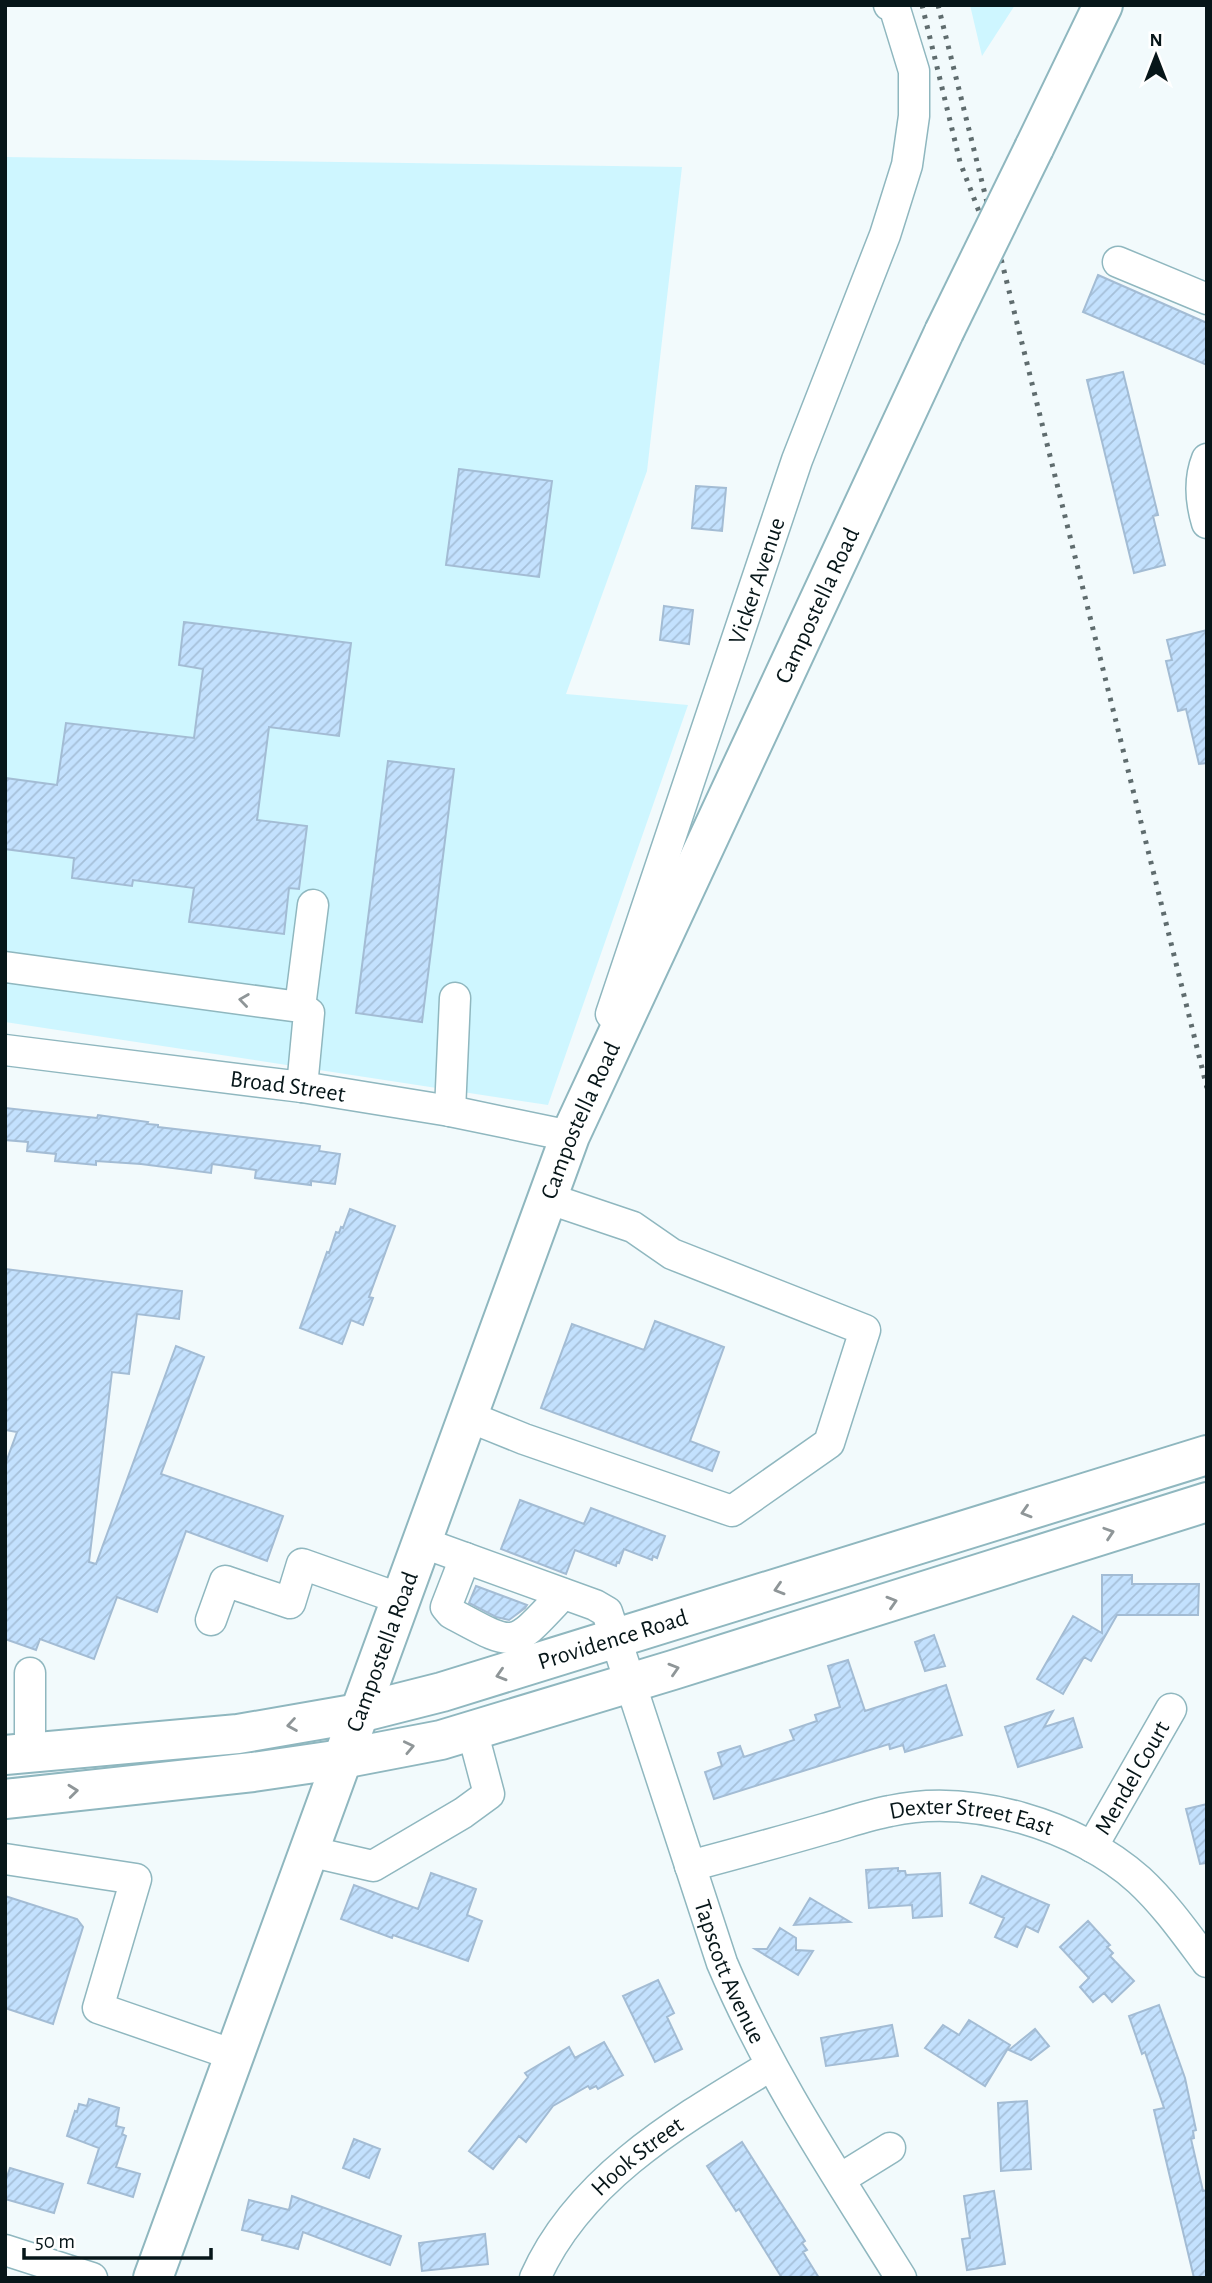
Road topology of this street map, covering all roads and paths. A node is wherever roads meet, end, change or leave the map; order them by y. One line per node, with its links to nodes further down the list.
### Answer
1 (1103, 5): 14 (main road, Campostella Road, bridge)
2 (894, 16): 14 (street, Vicker Avenue)
3 (1118, 262): 4 (street)
4 (1207, 299)
5 (1205, 464): 6 (street)
6 (1207, 523)
7 (313, 905): 10 (street)
8 (5, 967): 10 (street, one-way to 8)
9 (455, 998): 13 (street)
10 (300, 1007): 12 (street)
11 (5, 1050): 12 (street, Broad Street)
12 (302, 1087): 13 (street, Broad Street)
13 (450, 1111): 14 (street, Broad Street)
14 (569, 1136): 15 (main road, Campostella Road)
15 (547, 1198): 16 (main road, Campostella Road); 16 (street)
16 (467, 1416): 20 (main road, Campostella Road)
17 (1207, 1455): 18 (main road, Providence Road)
18 (1161, 1469): 19 (street); 25 (main road, Providence Road, one-way to 25)
19 (1190, 1507): 27 (main road, Providence Road, one-way to 19)
20 (421, 1542): 21 (street, Tapscott Avenue); 23 (main road, Campostella Road)
21 (466, 1558): 22 (street, Tapscott Avenue); 22 (street)
22 (562, 1594): 25 (street, Tapscott Avenue)
23 (401, 1599): 24 (street); 29 (main road, Campostella Road)
24 (211, 1620)
25 (617, 1640): 27 (street, Tapscott Avenue); 29 (main road, Providence Road, one-way to 29)
26 (30, 1673): 31 (street)
27 (631, 1682): 30 (main road, Providence Road); 37 (street, Tapscott Avenue)
28 (1171, 1709): 34 (street, Mendel Court)
29 (359, 1713): 31 (main road, Providence Road, one-way to 31); 32 (main road, Campostella Road)
30 (472, 1730): 32 (main road, Providence Road, one-way to 30); 35 (street)
31 (18, 1754)
32 (342, 1759): 33 (main road, Providence Road, one-way to 32); 35 (main road, Campostella Road)
33 (5, 1799)
34 (1092, 1847): 37 (street, Dexter Street East); 38 (street, Dexter Street East)
35 (308, 1851): 39 (main road, Campostella Road)
36 (5, 1859): 39 (street)
37 (690, 1866): 40 (street, Tapscott Avenue)
38 (1207, 1962)
39 (234, 2055): 45 (main road, Campostella Road)
40 (770, 2066): 42 (street, Tapscott Avenue); 46 (street, Hook Street)
41 (891, 2148): 42 (street)
42 (840, 2179): 47 (street, Tapscott Avenue)
43 (5, 2250): 44 (street)
44 (92, 2278)
45 (153, 2278)
46 (535, 2278)
47 (901, 2278)

